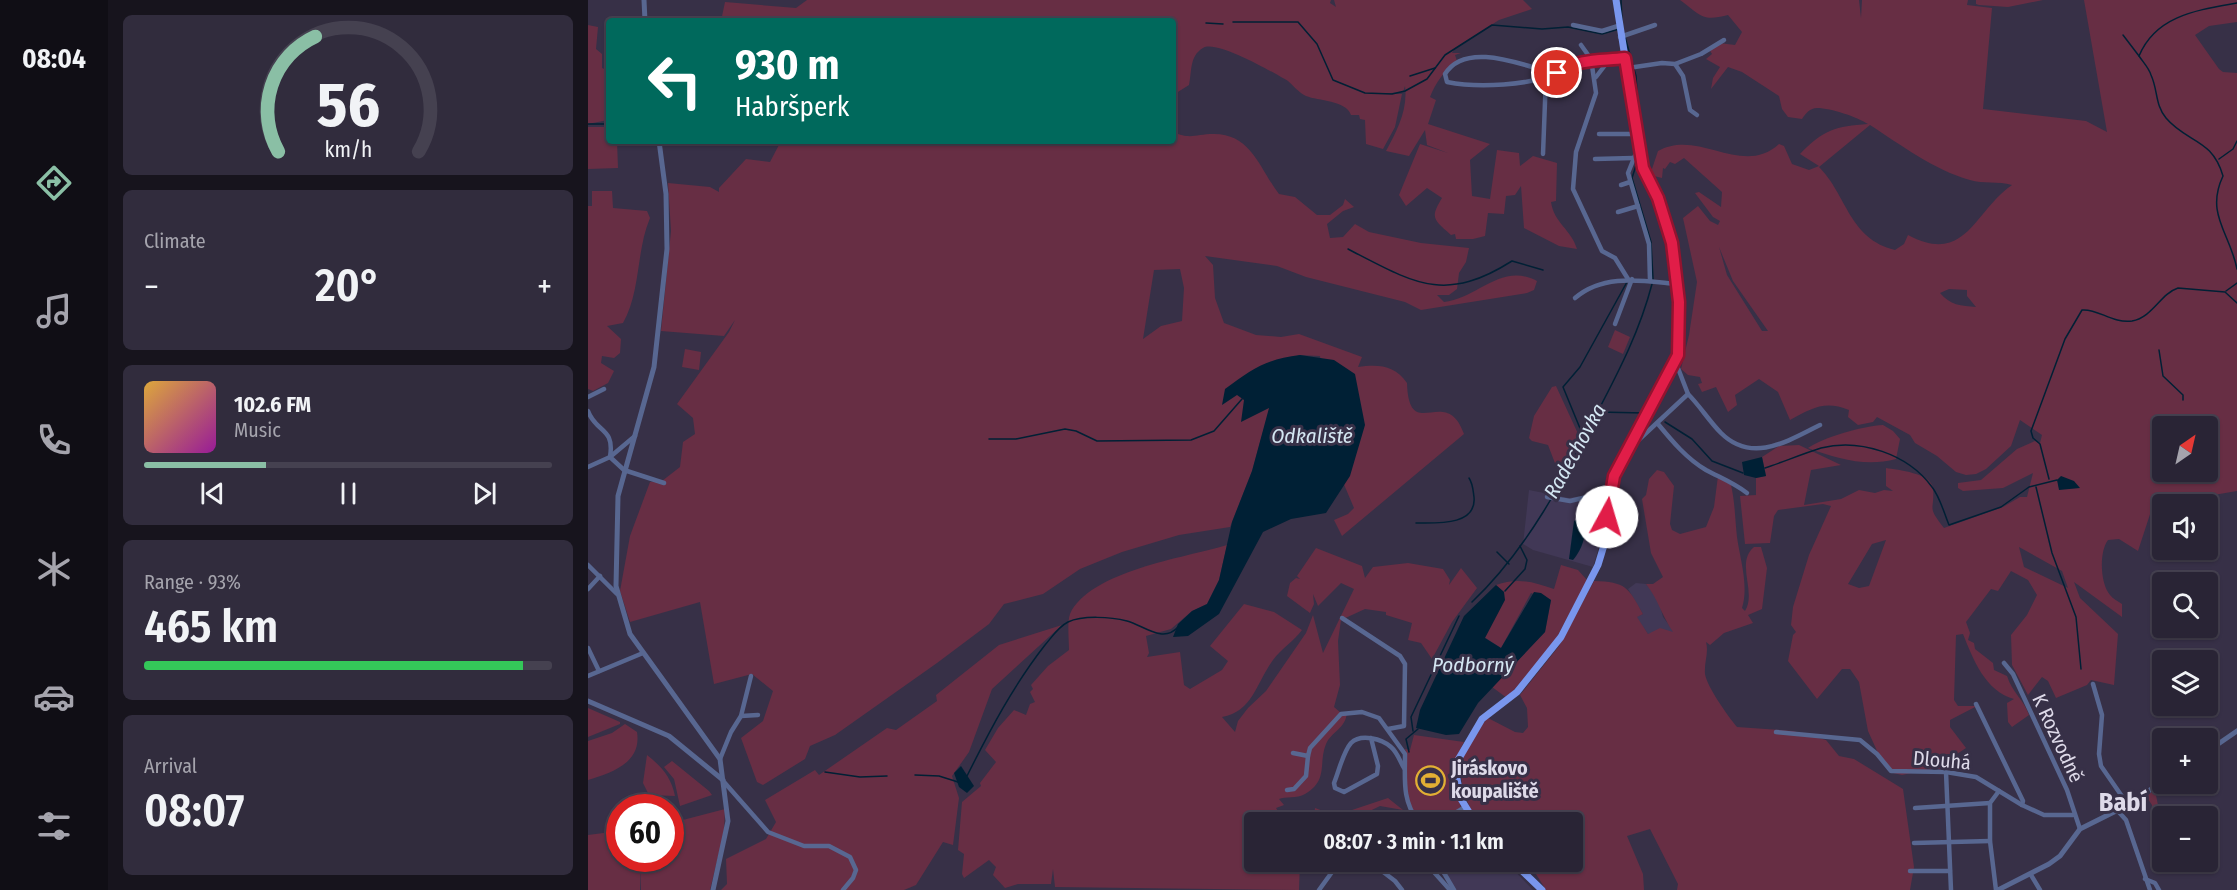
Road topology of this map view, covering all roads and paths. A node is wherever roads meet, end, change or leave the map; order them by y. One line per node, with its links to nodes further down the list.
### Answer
1 (644, 0): 3 (street)
2 (1616, 0): 6 (main road)
3 (645, 18)
4 (1573, 25): 6 (street)
5 (1655, 25): 7 (street)
6 (1618, 26): 7 (main road)
7 (1620, 37): 10 (main road)
8 (1724, 40): 13 (street)
9 (1581, 45): 11 (street)
10 (1625, 58): 12 (street); 14 (main road)
11 (1591, 59): 12 (street); 15 (street); 16 (street)
12 (1609, 60): 16 (street)
13 (1675, 64): 14 (street); 17 (street)
14 (1628, 69): 19 (main road)
15 (1546, 76): 15 (street); 22 (street)
16 (1595, 77): 29 (street)
17 (1697, 115)
18 (1599, 134): 19 (street)
19 (1636, 134): 21 (main road)
20 (660, 144): 41 (street)
21 (1639, 147): 23 (street); 31 (main road)
22 (1543, 154)
23 (1633, 158): 24 (street); 25 (street)
24 (1595, 159)
25 (1630, 182): 26 (street); 27 (street)
26 (1620, 185)
27 (1638, 206): 28 (street); 30 (street)
28 (1618, 212)
29 (1630, 279): 30 (street); 32 (street); 33 (street)
30 (1650, 281): 31 (street)
31 (1677, 284): 34 (main road)
32 (1575, 298)
33 (1615, 324)
34 (1676, 363): 36 (street); 42 (main road)
35 (604, 389): 37 (street)
36 (1688, 394): 39 (street); 40 (street)
37 (588, 397)
38 (588, 411): 43 (street)
39 (1658, 424): 42 (street); 47 (street)
40 (1820, 425)
41 (637, 434): 43 (street); 45 (street)
42 (1628, 450): 48 (main road)
43 (610, 457): 44 (street); 45 (street)
44 (588, 467)
45 (624, 470): 46 (street); 53 (street)
46 (664, 483)
47 (1747, 493)
48 (1608, 497): 49 (street); 83 (main road)
49 (1550, 498)
50 (588, 565): 51 (street)
51 (600, 576): 52 (street); 53 (street)
52 (588, 589)
53 (617, 594): 56 (street)
54 (1342, 618): 66 (street)
55 (588, 648): 58 (street)
56 (643, 652): 58 (street); 73 (street)
57 (2004, 663): 90 (street, K Rozvodně)
58 (599, 671): 59 (street)
59 (588, 676)
60 (751, 676): 65 (street)
61 (2093, 684): 82 (street)
62 (588, 701): 76 (street)
63 (1976, 704): 81 (street)
64 (758, 715): 65 (street)
65 (741, 716): 73 (street)
66 (1388, 729): 72 (street); 74 (street)
67 (2237, 731): 70 (street)
68 (1776, 732): 75 (street, Dlouhá)
69 (1371, 738): 69 (street); 74 (street)
70 (2218, 744)
71 (1293, 753): 72 (street)
72 (1308, 756): 78 (street)
73 (720, 759): 76 (street)
74 (1405, 770): 87 (street)
75 (1946, 772): 79 (street, Dlouhá); 84 (street)
76 (724, 782): 104 (street); 105 (street)
77 (2152, 789): 82 (street)
78 (1287, 790)
79 (1999, 791): 80 (street); 81 (street, Dlouhá)
80 (1990, 803): 84 (street); 92 (street)
81 (2022, 805): 90 (street, Dlouhá)
82 (2128, 805): 86 (street)
83 (1465, 807): 88 (street); 89 (main road)
84 (1948, 807): 85 (street); 93 (street)
85 (1915, 808)
86 (2117, 810): 91 (street); 103 (street)
87 (1411, 812)
88 (1457, 812)
89 (1468, 812)
90 (2073, 814): 91 (street, K Rozvodně)
91 (2080, 829): 102 (street)
92 (1990, 841): 93 (street); 111 (street)
93 (1948, 842): 94 (street); 96 (street)
94 (1914, 843)
95 (1910, 871): 96 (street)
96 (1950, 871): 110 (street)
97 (1332, 872): 106 (street)
98 (1383, 872): 107 (street)
99 (1435, 872): 108 (street)
100 (1443, 872): 108 (street)
101 (1523, 872): 109 (main road)
102 (2031, 875): 111 (street); 112 (street)
103 (2145, 879): 113 (street); 114 (street)
104 (713, 890)
105 (843, 890)
106 (1319, 890)
107 (1402, 890)
108 (1452, 890)
109 (1542, 890)
110 (1951, 890)
111 (1997, 890)
112 (2040, 890)
113 (2150, 890)
114 (2159, 890)

